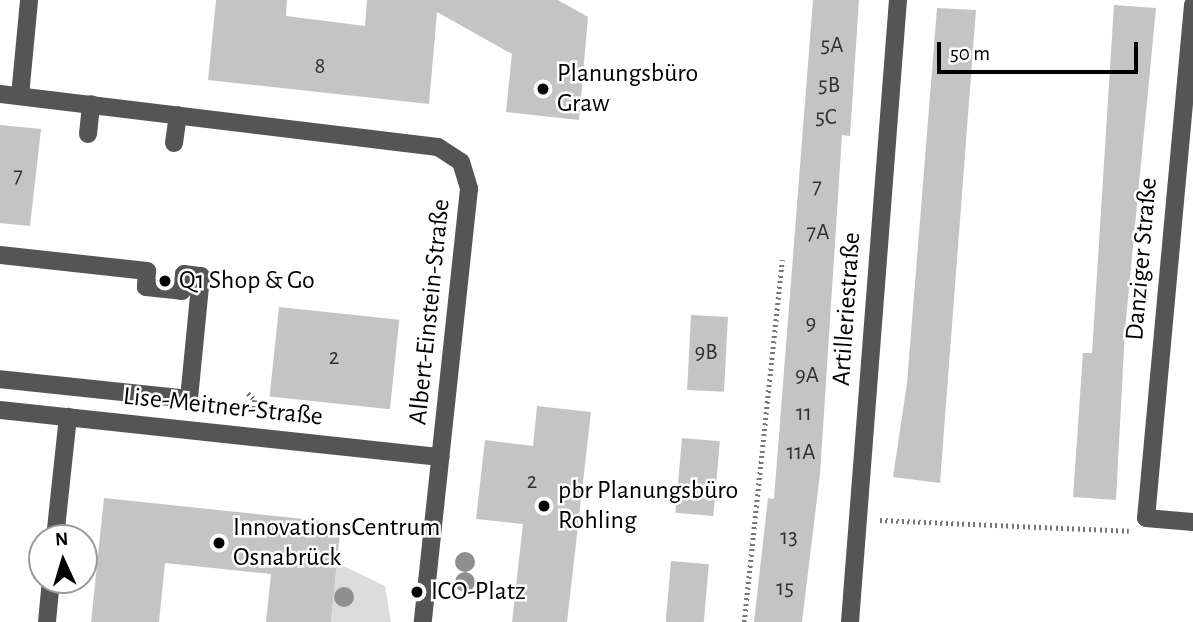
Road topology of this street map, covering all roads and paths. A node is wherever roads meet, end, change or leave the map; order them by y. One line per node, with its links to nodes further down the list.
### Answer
1 (29, 0): 5 (street)
2 (898, 0): 21 (street, Artilleriestraße)
3 (1193, 5): 20 (street, Danziger Straße)
4 (0, 94): 5 (street, Albert-Einstein-Straße)
5 (20, 96): 6 (street, Albert-Einstein-Straße)
6 (91, 104): 7 (street, Albert-Einstein-Straße); 8 (street)
7 (178, 115): 9 (street); 19 (street, Albert-Einstein-Straße)
8 (88, 134)
9 (174, 144)
10 (0, 255): 14 (street)
11 (782, 260): 27 (path)
12 (0, 379): 14 (street)
13 (248, 393): 16 (path)
14 (179, 398): 18 (street)
15 (0, 410): 17 (street, Lise-Meitner-Straße)
16 (254, 414)
17 (68, 417): 18 (street, Lise-Meitner-Straße); 23 (street)
18 (176, 429): 19 (street, Lise-Meitner-Straße)
19 (441, 457): 26 (street, Albert-Einstein-Straße)
20 (1146, 518): 21 (path); 22 (street)
21 (858, 519): 28 (street, Artilleriestraße)
22 (1193, 522)
23 (57, 524)
24 (50, 594): 25 (street)
25 (47, 622)
26 (423, 622)
27 (744, 622)
28 (850, 622)

